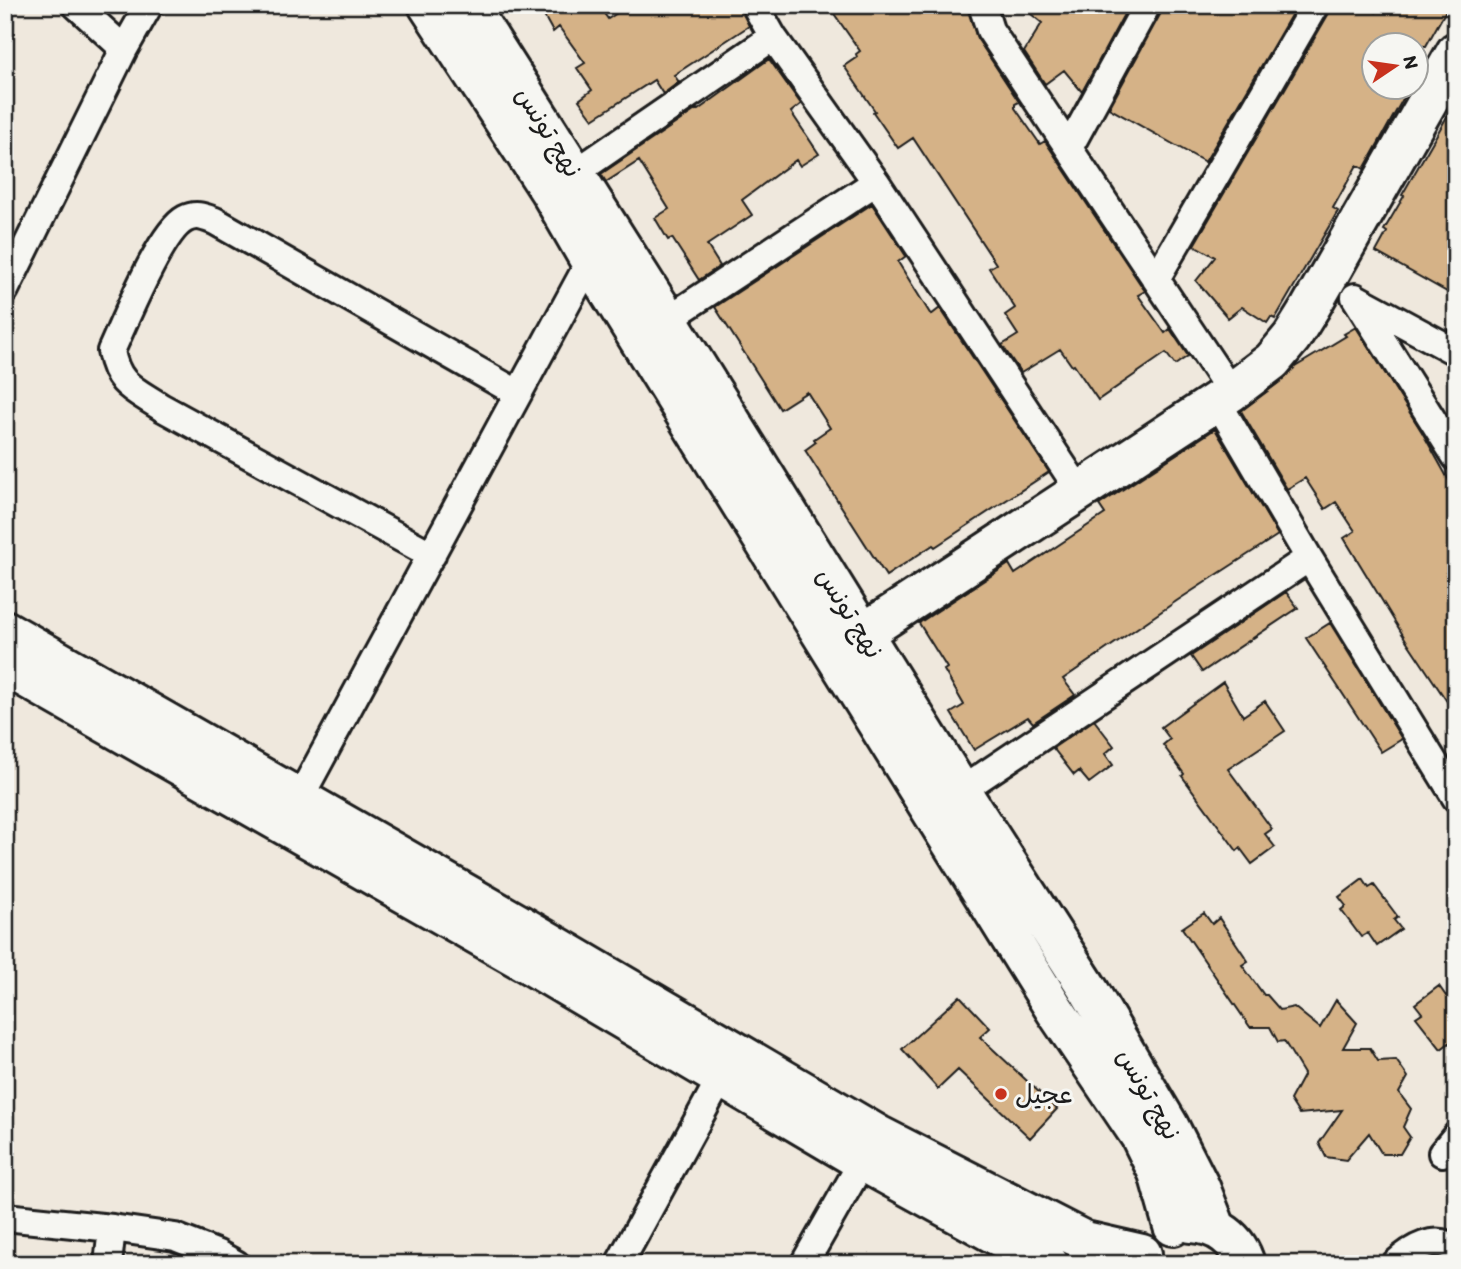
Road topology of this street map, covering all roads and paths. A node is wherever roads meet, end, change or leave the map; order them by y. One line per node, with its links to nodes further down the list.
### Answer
1 (76, 5): 9 (street)
2 (149, 5): 9 (street)
3 (754, 5): 8 (street)
4 (982, 5): 11 (street)
5 (1147, 5): 11 (street)
6 (1315, 5): 15 (street)
7 (459, 12): 12 (street, نهج تونس)
8 (773, 37): 12 (street); 13 (street)
9 (124, 49): 16 (street)
10 (1456, 52): 17 (street)
11 (1069, 148): 15 (street)
12 (562, 182): 14 (street, نهج تونس)
13 (876, 182): 18 (street); 23 (street)
14 (603, 250): 18 (street, نهج تونس); 20 (street)
15 (1156, 279): 21 (street)
16 (6, 289)
17 (1340, 289): 19 (street); 21 (street); 22 (street)
18 (654, 329): 27 (street, نهج تونس)
19 (1456, 352)
20 (517, 393): 24 (street); 24 (street)
21 (1224, 396): 23 (street); 25 (street)
22 (1456, 457)
23 (1079, 490): 27 (street)
24 (432, 555): 31 (street)
25 (1310, 558): 29 (street); 30 (street)
26 (5, 629): 31 (street)
27 (848, 643): 30 (street, نهج تونس)
28 (5, 666): 31 (street)
29 (1456, 798)
30 (947, 801): 35 (street, نهج تونس); 37 (street, نهج تونس)
31 (292, 812): 32 (street)
32 (727, 1065): 33 (street); 42 (street)
33 (870, 1148): 39 (street); 43 (street); 44 (street)
34 (5, 1217): 36 (street)
35 (1173, 1226): 37 (street); 39 (street)
36 (112, 1228): 40 (street); 41 (street)
37 (1216, 1228): 45 (street)
38 (1456, 1250): 46 (street)
39 (1140, 1259)
40 (108, 1264)
41 (236, 1264)
42 (619, 1264)
43 (804, 1264)
44 (1048, 1264)
45 (1245, 1264)
46 (1395, 1264)

